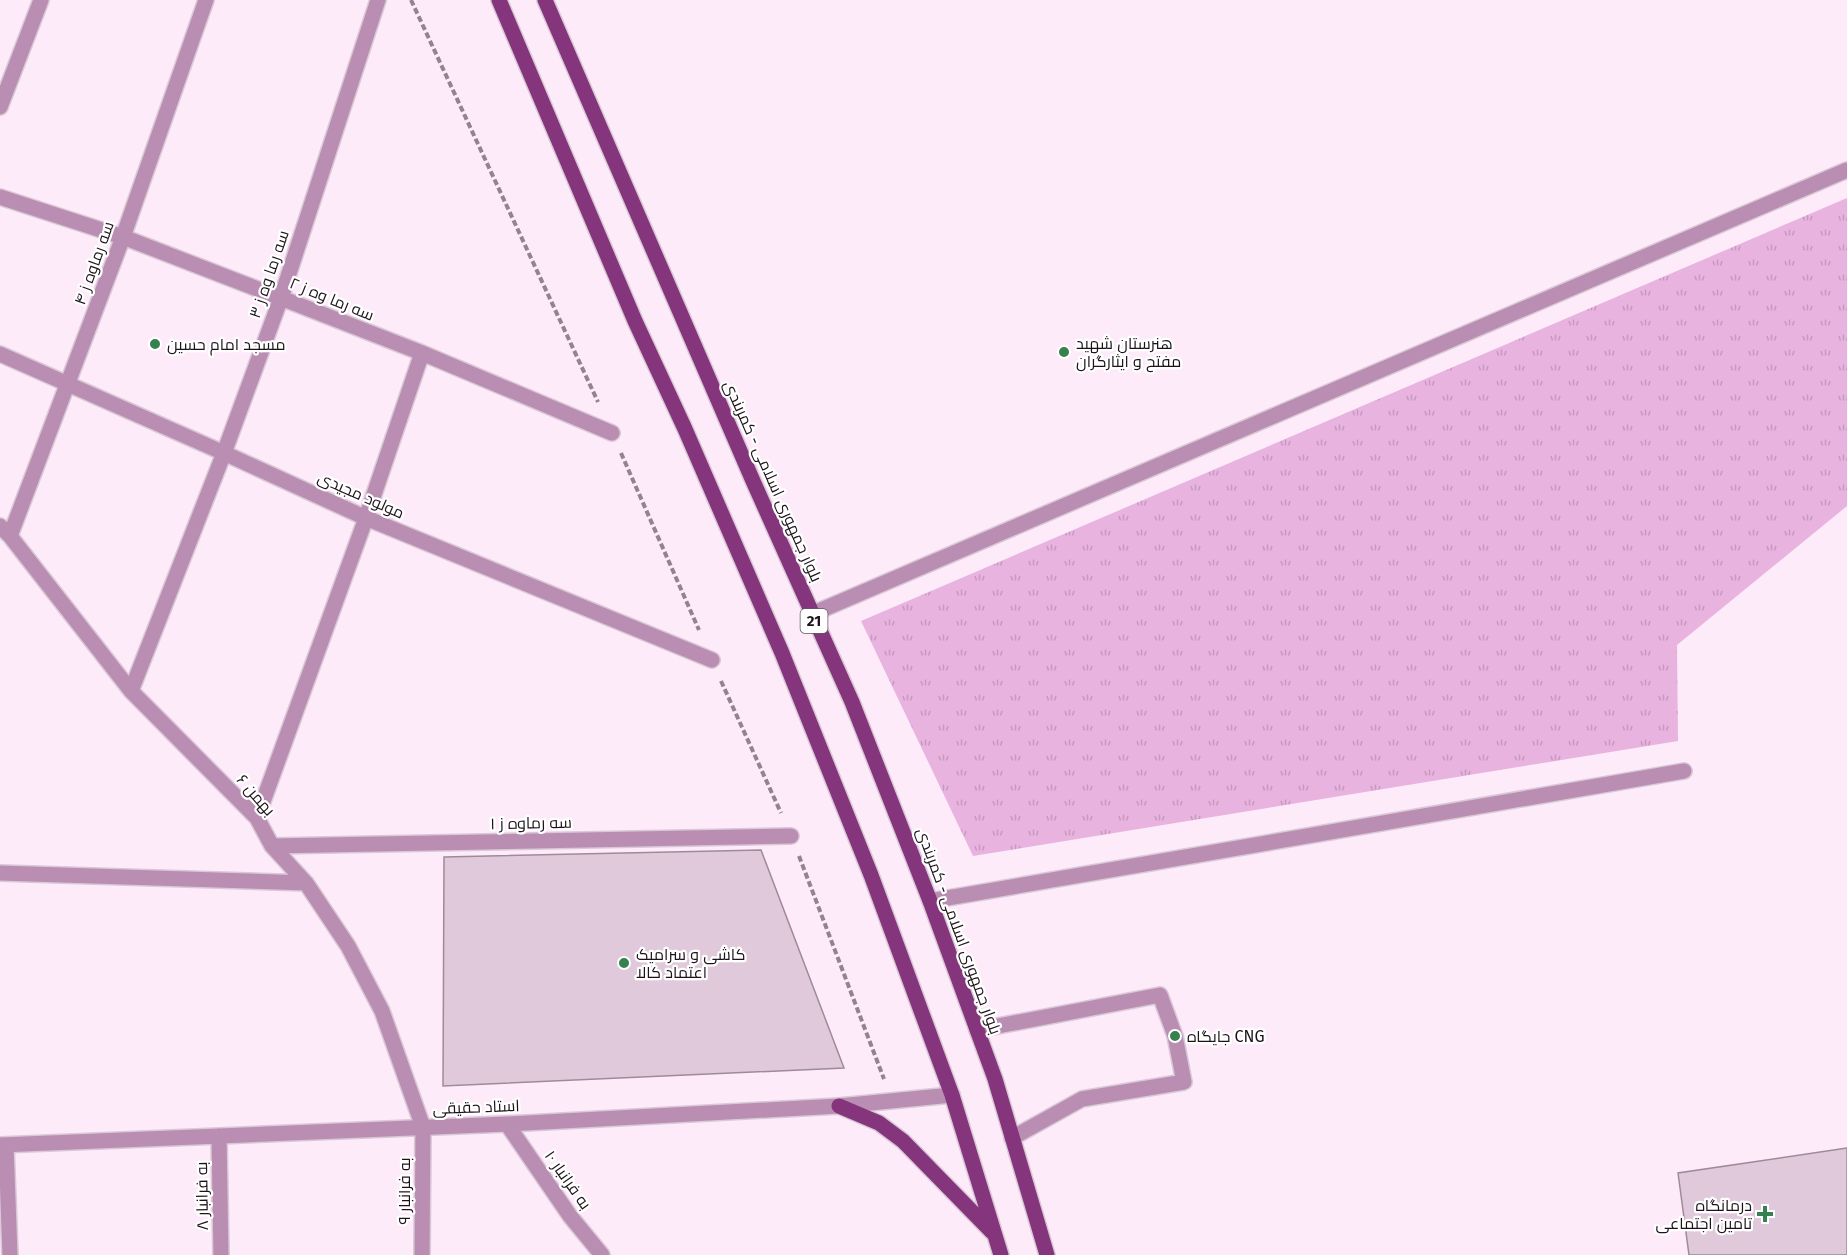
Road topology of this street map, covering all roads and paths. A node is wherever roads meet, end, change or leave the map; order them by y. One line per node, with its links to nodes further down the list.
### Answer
1 (41, 0): 7 (street)
2 (206, 0): 10 (street, سه رماوه ز ۴)
3 (378, 0): 11 (street, سه رما وه ز ۳)
4 (411, 0): 15 (path)
5 (499, 0): 30 (main road)
6 (545, 0): 19 (main road, بلوار جمهوری اسلامی - کمربندی / 21)
7 (0, 107)
8 (1847, 170): 19 (street)
9 (0, 197): 10 (street, سه رما وه ز ۲)
10 (123, 237): 11 (street, سه رما وه ز ۲); 14 (street, سه رماوه ز ۴)
11 (281, 298): 13 (street, سه رما وه ز ۲); 16 (street, سه رما وه ز ۳)
12 (0, 354): 14 (street, مولود مجیدی)
13 (422, 354): 15 (street, سه رما وه ز ۲); 17 (street)
14 (68, 385): 16 (street, مولود مجیدی); 18 (street, سه رماوه ز ۴)
15 (612, 433): 20 (path)
16 (224, 453): 17 (street, مولود مجیدی); 21 (street, سه رما وه ز ۳)
17 (366, 518): 20 (street, مولود مجیدی); 23 (street)
18 (5, 531): 21 (street, بهمن ۶)
19 (812, 614): 28 (main road, بلوار جمهوری اسلامی - کمربندی / 21)
20 (712, 660): 24 (path)
21 (131, 691): 23 (street, بهمن ۶)
22 (1684, 771): 28 (street)
23 (257, 818): 25 (street, بهمن ۶)
24 (791, 836): 25 (street, سه رماوه ز ۱); 31 (path)
25 (272, 846): 27 (street, بهمن ۶)
26 (0, 873): 27 (street)
27 (306, 884): 34 (street, بهمن ۶)
28 (930, 901): 29 (main road, بلوار جمهوری اسلامی - کمربندی / 21)
29 (977, 1030): 36 (main road, بلوار جمهوری اسلامی - کمربندی / 21); 36 (street)
30 (952, 1095): 31 (street, استاد حقیقی); 38 (main road)
31 (892, 1101): 32 (street, استاد حقیقی)
32 (838, 1107): 33 (street, استاد حقیقی); 38 (main road)
33 (507, 1124): 34 (street, استاد حقیقی); 42 (street, به فرانبار ۱۰)
34 (423, 1127): 35 (street, استاد حقیقی); 41 (street, به فرانبار ۹)
35 (219, 1136): 37 (street, استاد حقیقی); 40 (street, به فرانبار ۸)
36 (1012, 1138): 44 (main road, بلوار جمهوری اسلامی - کمربندی / 21)
37 (3, 1145): 39 (street)
38 (994, 1235): 43 (main road)
39 (10, 1255)
40 (222, 1255)
41 (422, 1255)
42 (602, 1255)
43 (1001, 1255)
44 (1047, 1255)

